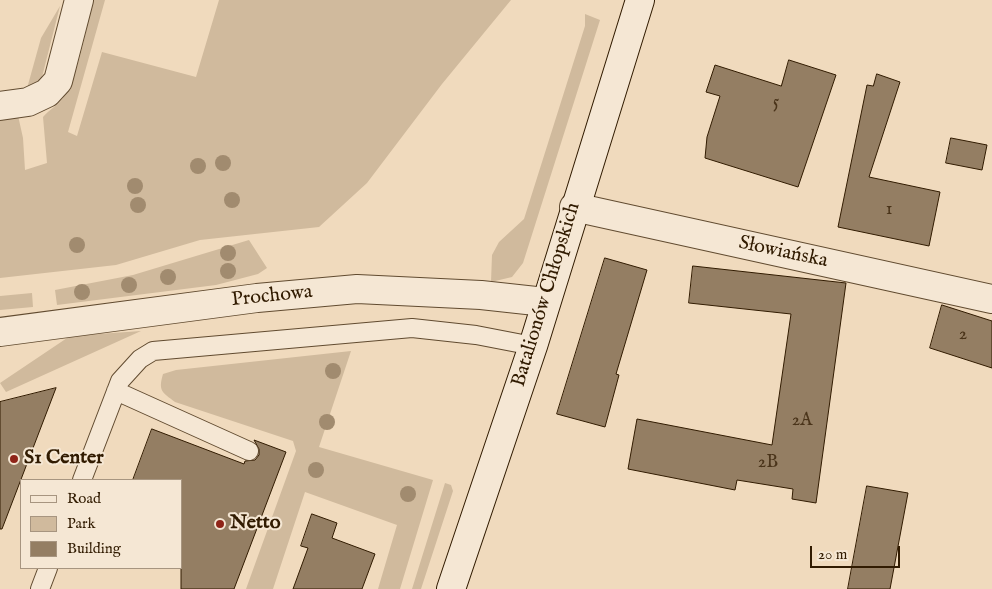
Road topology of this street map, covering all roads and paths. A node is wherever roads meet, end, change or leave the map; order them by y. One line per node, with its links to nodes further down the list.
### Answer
1 (79, 0): 3 (street)
2 (640, 0): 4 (street, Batalionów Chłopskich)
3 (0, 106)
4 (574, 207): 5 (street, Słowiańska); 6 (street, Batalionów Chłopskich)
5 (992, 299)
6 (545, 302): 7 (street, Prochowa); 8 (street, Batalionów Chłopskich)
7 (0, 332)
8 (532, 346): 9 (lane); 14 (street, Batalionów Chłopskich)
9 (116, 391): 10 (lane); 11 (lane)
10 (249, 451)
11 (82, 479)
12 (48, 569): 13 (lane)
13 (40, 589)
14 (451, 589)

